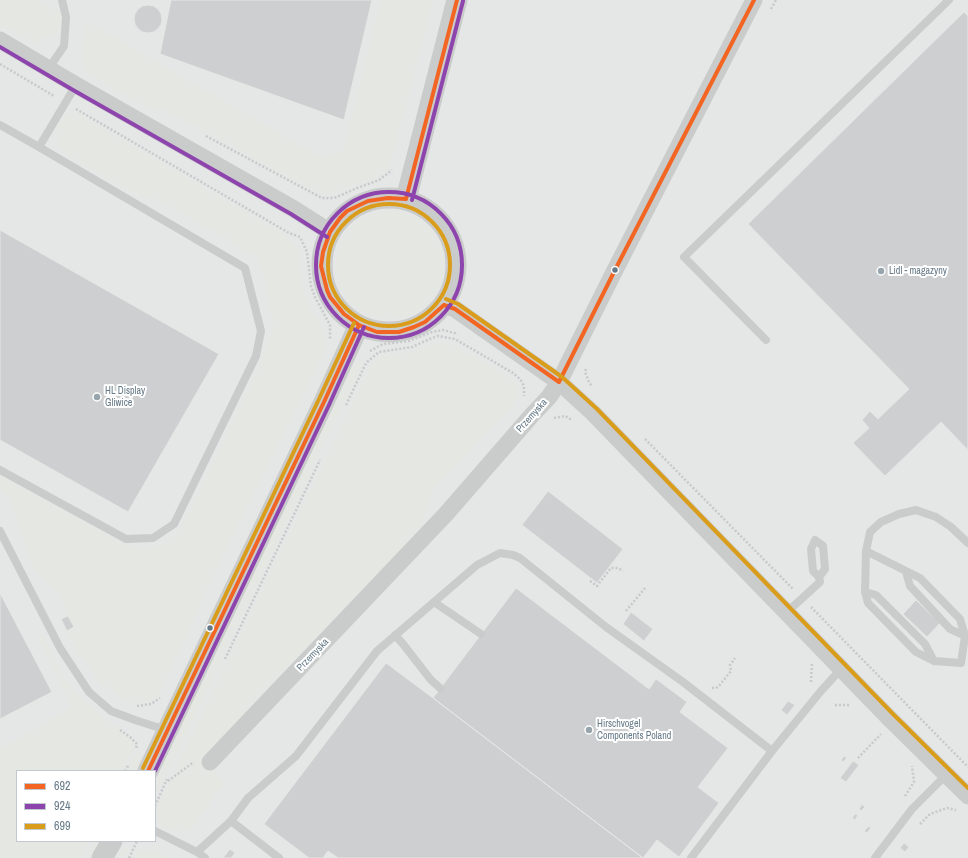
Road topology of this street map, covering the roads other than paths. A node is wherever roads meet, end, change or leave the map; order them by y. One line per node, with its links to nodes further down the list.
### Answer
1 (62, 0): 6 (lane)
2 (457, 0): 10 (street)
3 (754, 0): 15 (street, Przemyska)
4 (949, 0): 14 (lane)
5 (0, 40): 6 (street)
6 (49, 68): 7 (street)
7 (76, 85): 9 (lane); 11 (street)
8 (0, 125): 9 (lane)
9 (39, 147): 16 (lane)
10 (406, 199): 11 (street); 12 (street)
11 (330, 232): 13 (street)
12 (444, 305): 13 (street); 15 (street)
13 (359, 325): 31 (street)
14 (766, 340)
15 (559, 382): 24 (street); 33 (street, Przemyska)
16 (0, 470)
17 (0, 531): 31 (lane)
18 (968, 542): 19 (lane)
19 (866, 551): 20 (lane); 22 (lane)
20 (906, 572): 27 (lane); 27 (lane)
21 (820, 577): 24 (lane)
22 (865, 592): 28 (lane); 28 (lane)
23 (434, 602): 25 (lane); 26 (lane); 32 (lane)
24 (786, 612): 29 (street)
25 (480, 634)
26 (394, 635): 30 (lane); 37 (lane)
27 (965, 636): 28 (lane)
28 (934, 661)
29 (841, 669): 32 (lane); 35 (street)
30 (440, 688)
31 (167, 731): 34 (street)
32 (772, 751): 44 (lane)
33 (213, 759)
34 (148, 770)
35 (947, 774): 36 (street); 45 (lane)
36 (965, 804)
37 (231, 821): 40 (lane); 43 (lane)
38 (156, 832): 40 (lane)
39 (111, 842): 41 (street)
40 (197, 852): 42 (lane)
41 (102, 858)
42 (205, 858)
43 (279, 858)
44 (691, 858)
45 (875, 858)

